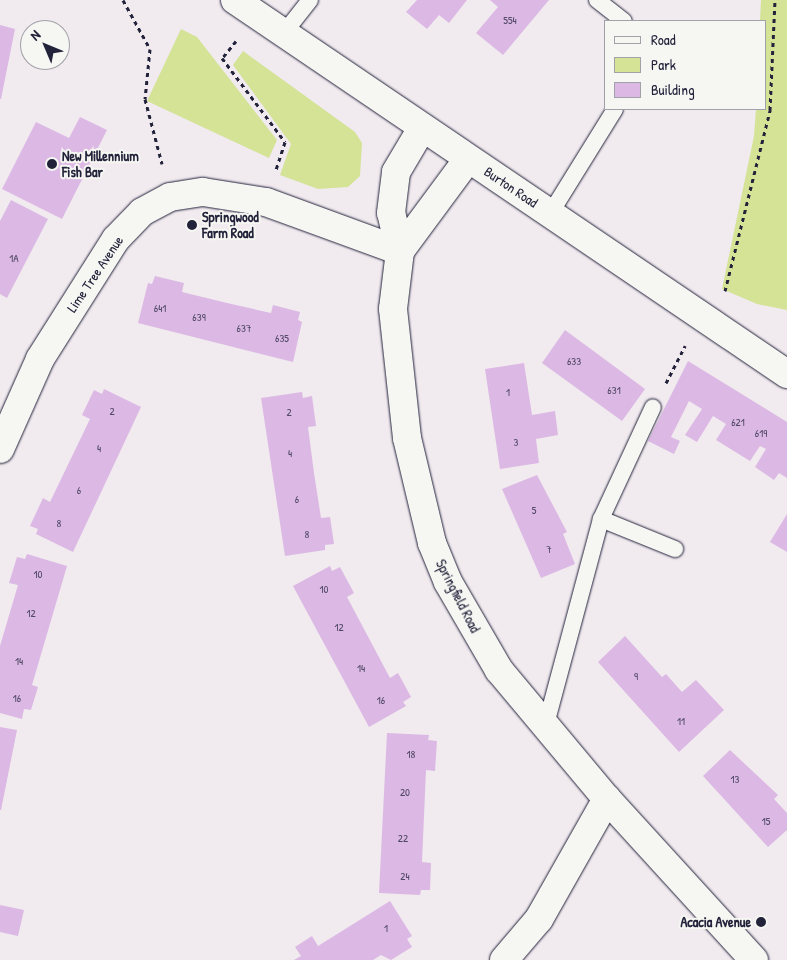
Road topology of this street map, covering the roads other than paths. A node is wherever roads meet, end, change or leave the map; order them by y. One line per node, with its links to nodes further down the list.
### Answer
1 (310, 0): 5 (lane)
2 (597, 0): 4 (lane)
3 (245, 7): 5 (main road, Burton Road)
4 (623, 20)
5 (284, 33): 7 (main road, Burton Road)
6 (614, 110): 9 (lane)
7 (422, 128): 8 (main road, Burton Road); 10 (main road)
8 (468, 159): 9 (main road, Burton Road); 10 (main road, Springfield Road)
9 (550, 214): 11 (main road, Burton Road)
10 (400, 251): 13 (main road, Lime Tree Avenue); 16 (main road, Springfield Road)
11 (787, 374)
12 (653, 407): 14 (lane)
13 (0, 449)
14 (601, 519): 15 (lane); 16 (lane)
15 (675, 549)
16 (545, 728): 17 (main road, Springfield Road)
17 (607, 799): 18 (main road); 19 (main road, Springfield Road)
18 (506, 960)
19 (754, 960)

